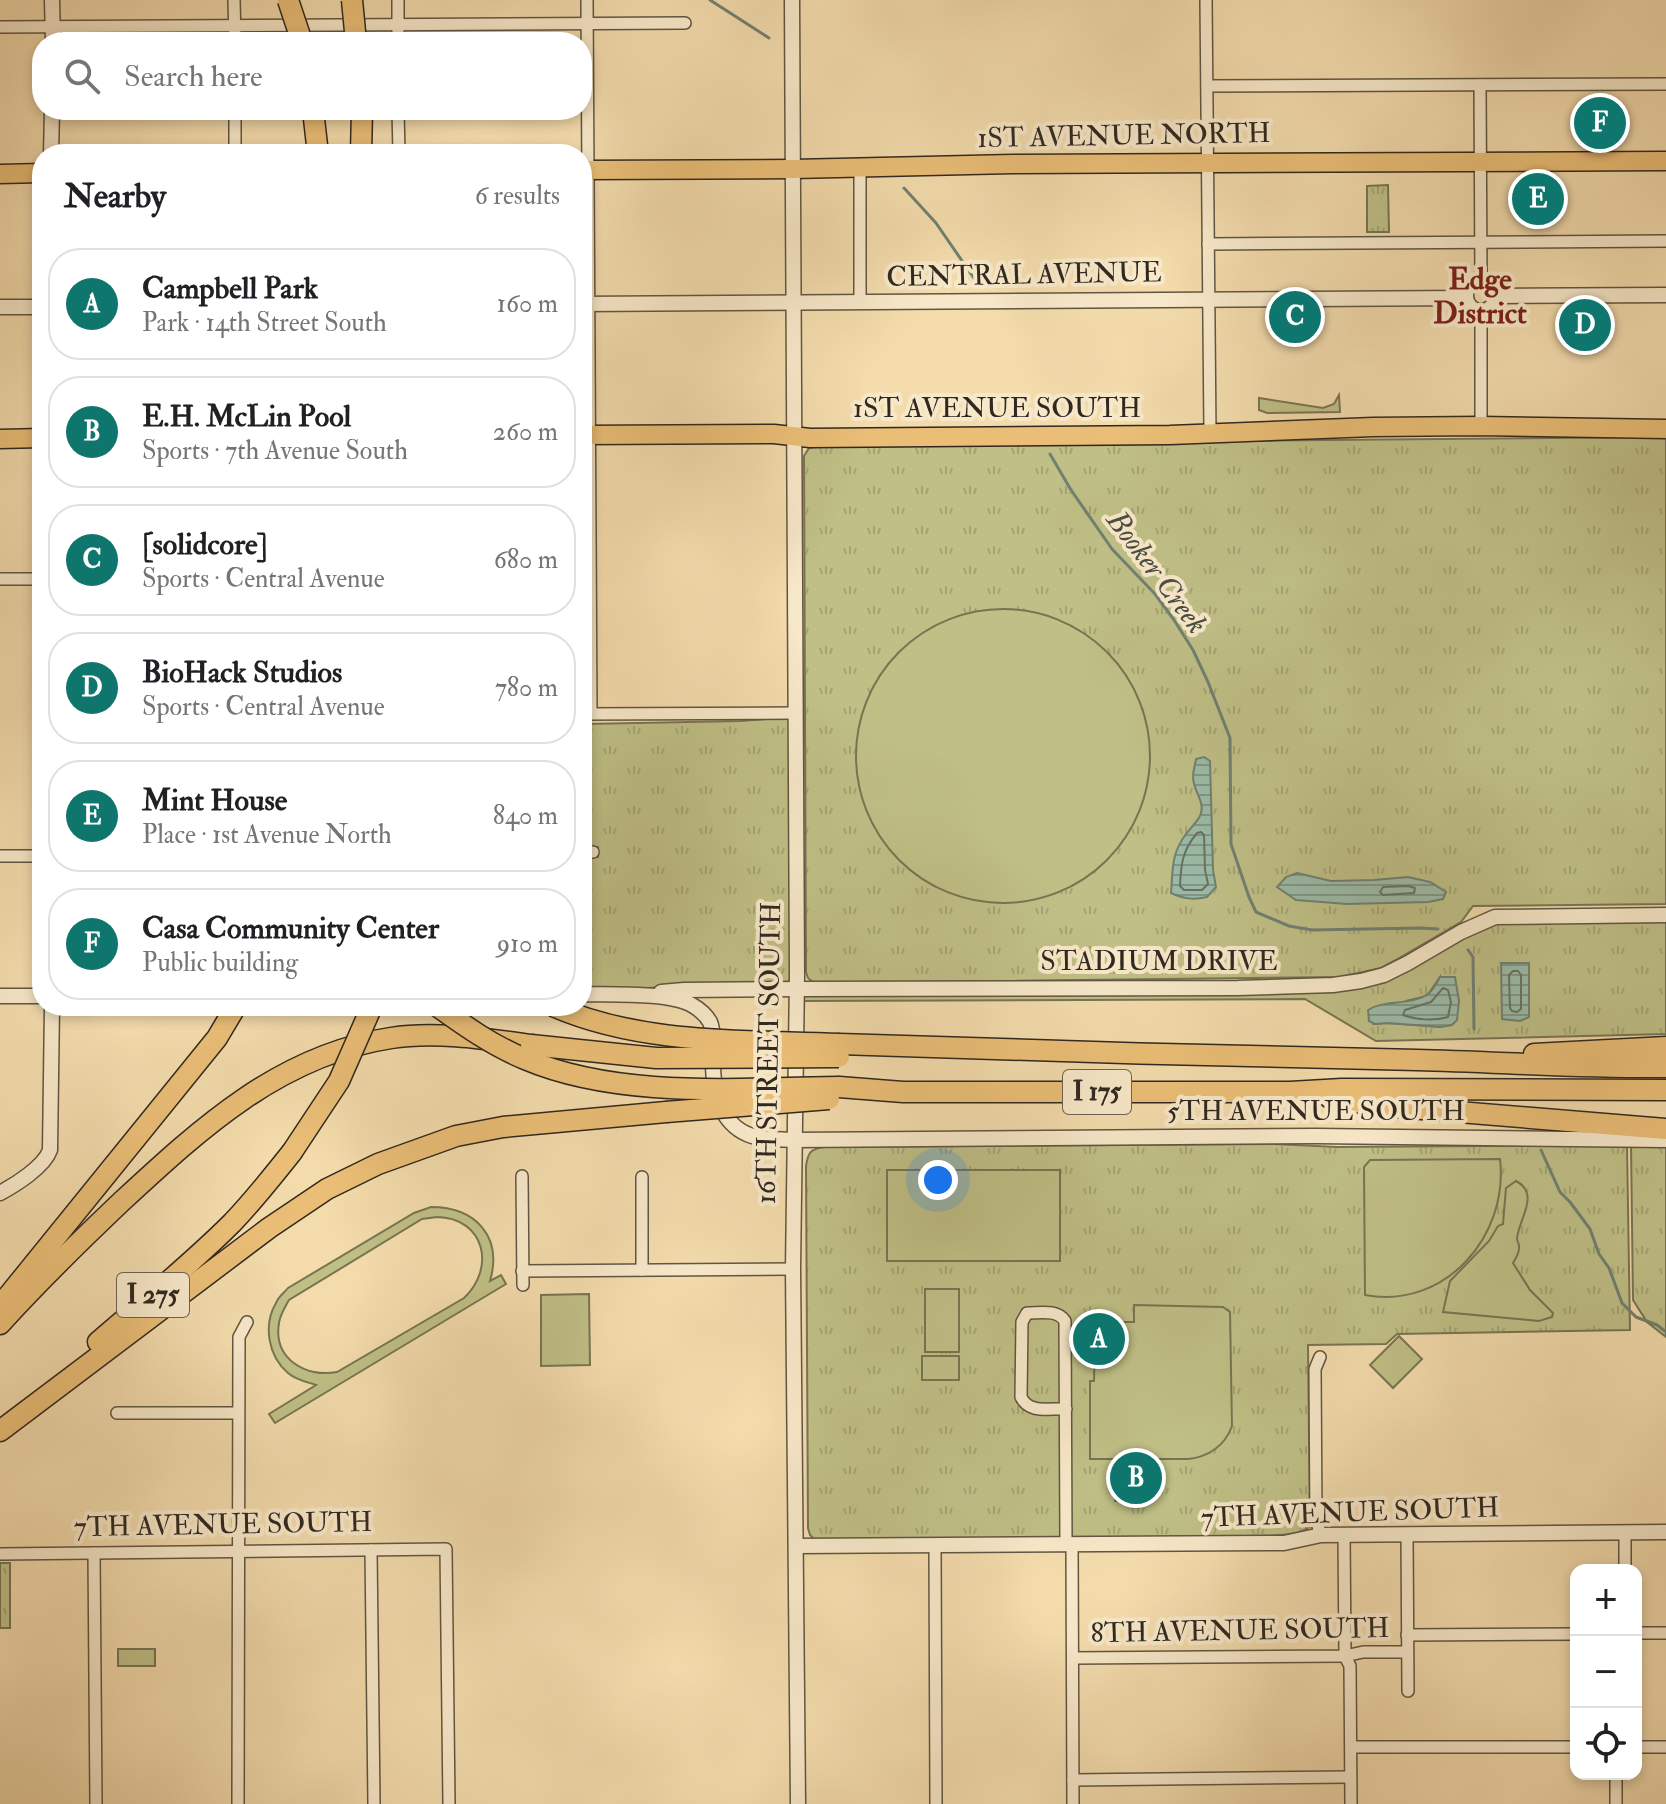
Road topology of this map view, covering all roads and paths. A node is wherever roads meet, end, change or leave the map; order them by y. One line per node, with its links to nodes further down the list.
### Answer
1 (52, 0): 15 (street)
2 (234, 0): 13 (street)
3 (288, 0): 19 (highway, bridge)
4 (296, 0): 20 (highway, bridge)
5 (352, 0): 21 (highway, bridge)
6 (365, 0): 22 (highway)
7 (398, 0): 14 (street)
8 (587, 0): 11 (street)
9 (792, 0): 44 (street, 16TH STREET SOUTH)
10 (1206, 0): 27 (street)
11 (587, 23): 12 (street); 14 (street); 24 (street)
12 (685, 23)
13 (235, 25): 14 (street); 15 (street); 18 (street)
14 (398, 25): 23 (street)
15 (53, 26): 16 (street); 17 (street)
16 (0, 27)
17 (53, 32)
18 (235, 32)
19 (299, 32)
20 (301, 32)
21 (355, 32)
22 (364, 32)
23 (398, 32)
24 (587, 32)
25 (1666, 84): 26 (street)
26 (1480, 85): 27 (street); 41 (street)
27 (1207, 86): 42 (street)
28 (52, 120): 34 (street)
29 (235, 120): 35 (street)
30 (314, 120): 36 (highway)
31 (361, 120): 37 (highway)
32 (398, 120): 38 (street)
33 (586, 120): 39 (street)
34 (51, 144)
35 (235, 144)
36 (317, 144)
37 (361, 144)
38 (399, 144)
39 (585, 144)
40 (1666, 161): 41 (main road, 1ST AVENUE NORTH)
41 (1480, 162): 42 (main road, 1ST AVENUE NORTH); 49 (street)
42 (1207, 163): 43 (main road, 1ST AVENUE NORTH); 50 (street)
43 (860, 167): 44 (main road, 1ST AVENUE NORTH); 57 (street)
44 (793, 169): 45 (main road, 1ST AVENUE NORTH); 56 (street, 16TH STREET SOUTH)
45 (592, 170)
46 (32, 173): 47 (main road)
47 (0, 174)
48 (1666, 241): 49 (street)
49 (1481, 242): 50 (street); 51 (street)
50 (1208, 244): 55 (street)
51 (1481, 281): 53 (street); 54 (street)
52 (1666, 295): 53 (street)
53 (1496, 296): 61 (street)
54 (1466, 298): 55 (street, CENTRAL AVENUE); 61 (street)
55 (1208, 299): 57 (street, CENTRAL AVENUE); 64 (street)
56 (794, 302): 57 (street, CENTRAL AVENUE); 58 (street, CENTRAL AVENUE); 66 (street, 16TH STREET SOUTH)
57 (860, 302)
58 (592, 304)
59 (0, 307): 60 (street)
60 (32, 307)
61 (1481, 311): 62 (street)
62 (1481, 426): 63 (main road, 1ST AVENUE SOUTH); 64 (main road, 1ST AVENUE SOUTH)
63 (1666, 429)
64 (1210, 433): 66 (main road, 1ST AVENUE SOUTH)
65 (592, 435): 66 (main road, 1ST AVENUE SOUTH)
66 (794, 436): 71 (street, 16TH STREET SOUTH)
67 (32, 438): 68 (main road)
68 (0, 439)
69 (0, 579): 70 (street)
70 (32, 579)
71 (796, 713): 72 (street); 76 (street, 16TH STREET SOUTH)
72 (592, 714)
73 (0, 856): 74 (street)
74 (32, 856)
75 (1666, 915): 76 (street, STADIUM DRIVE)
76 (797, 989): 78 (street, STADIUM DRIVE); 94 (street, 16TH STREET SOUTH)
77 (592, 994): 78 (street, 5TH AVENUE SOUTH)
78 (636, 994): 94 (street, 5TH AVENUE SOUTH)
79 (0, 996): 80 (street)
80 (32, 996)
81 (52, 1016): 98 (street)
82 (230, 1016): 103 (highway)
83 (368, 1016): 110 (highway, I 275, bridge)
84 (450, 1016): 92 (highway, bridge)
85 (575, 1016): 87 (highway, bridge)
86 (1666, 1047): 88 (highway)
87 (839, 1050): 88 (highway, I 175); 105 (highway, bridge)
88 (1451, 1061): 89 (highway, I 175)
89 (1666, 1067)
90 (1666, 1090): 91 (highway, I 175)
91 (1290, 1092): 92 (highway, I 175); 93 (highway)
92 (839, 1093): 111 (highway, bridge)
93 (1666, 1129)
94 (795, 1140): 95 (street, 5TH AVENUE SOUTH); 99 (street, 16TH STREET SOUTH)
95 (1666, 1140)
96 (522, 1176): 101 (street)
97 (642, 1177): 100 (street)
98 (0, 1193)
99 (793, 1269): 100 (street); 119 (street, 16TH STREET SOUTH)
100 (642, 1270): 101 (street)
101 (522, 1271): 102 (street)
102 (523, 1285)
103 (0, 1306)
104 (247, 1322): 109 (street)
105 (0, 1324)
106 (1320, 1357): 114 (street)
107 (1066, 1409): 107 (street); 117 (street)
108 (117, 1413): 109 (street)
109 (238, 1413): 121 (street)
110 (0, 1424)
111 (0, 1431)
112 (1666, 1532): 113 (street, 7TH AVENUE SOUTH)
113 (1625, 1533): 116 (street, 7TH AVENUE SOUTH); 124 (street)
114 (1321, 1535): 115 (street, 7TH AVENUE SOUTH); 117 (street, 7TH AVENUE SOUTH)
115 (1344, 1535): 116 (street, 7TH AVENUE SOUTH); 130 (street)
116 (1407, 1535): 128 (street)
117 (1069, 1544): 118 (street, 7TH AVENUE SOUTH); 131 (street)
118 (935, 1545): 119 (street, 7TH AVENUE SOUTH); 145 (street)
119 (796, 1546): 144 (street, 16TH STREET SOUTH)
120 (371, 1550): 121 (street, 7TH AVENUE SOUTH); 142 (street); 143 (street, 7TH AVENUE SOUTH)
121 (238, 1552): 122 (street, 7TH AVENUE SOUTH); 141 (street)
122 (94, 1553): 123 (street, 7TH AVENUE SOUTH); 140 (street)
123 (0, 1554)
124 (1625, 1564)
125 (1642, 1633): 126 (street)
126 (1666, 1633)
127 (1570, 1634): 128 (street, 8TH AVENUE SOUTH)
128 (1407, 1635): 129 (street)
129 (1407, 1652): 130 (street, 8TH AVENUE SOUTH); 132 (street)
130 (1345, 1656): 131 (street, 8TH AVENUE SOUTH); 133 (street)
131 (1073, 1658): 138 (street)
132 (1408, 1691)
133 (1352, 1747): 134 (street); 137 (street)
134 (1570, 1747)
135 (1642, 1747): 136 (street)
136 (1666, 1747)
137 (1350, 1777): 138 (street); 147 (street)
138 (1073, 1780): 146 (street)
139 (1616, 1780): 148 (street)
140 (96, 1804)
141 (238, 1804)
142 (374, 1804)
143 (449, 1804)
144 (798, 1804)
145 (936, 1804)
146 (1073, 1804)
147 (1351, 1804)
148 (1616, 1804)

